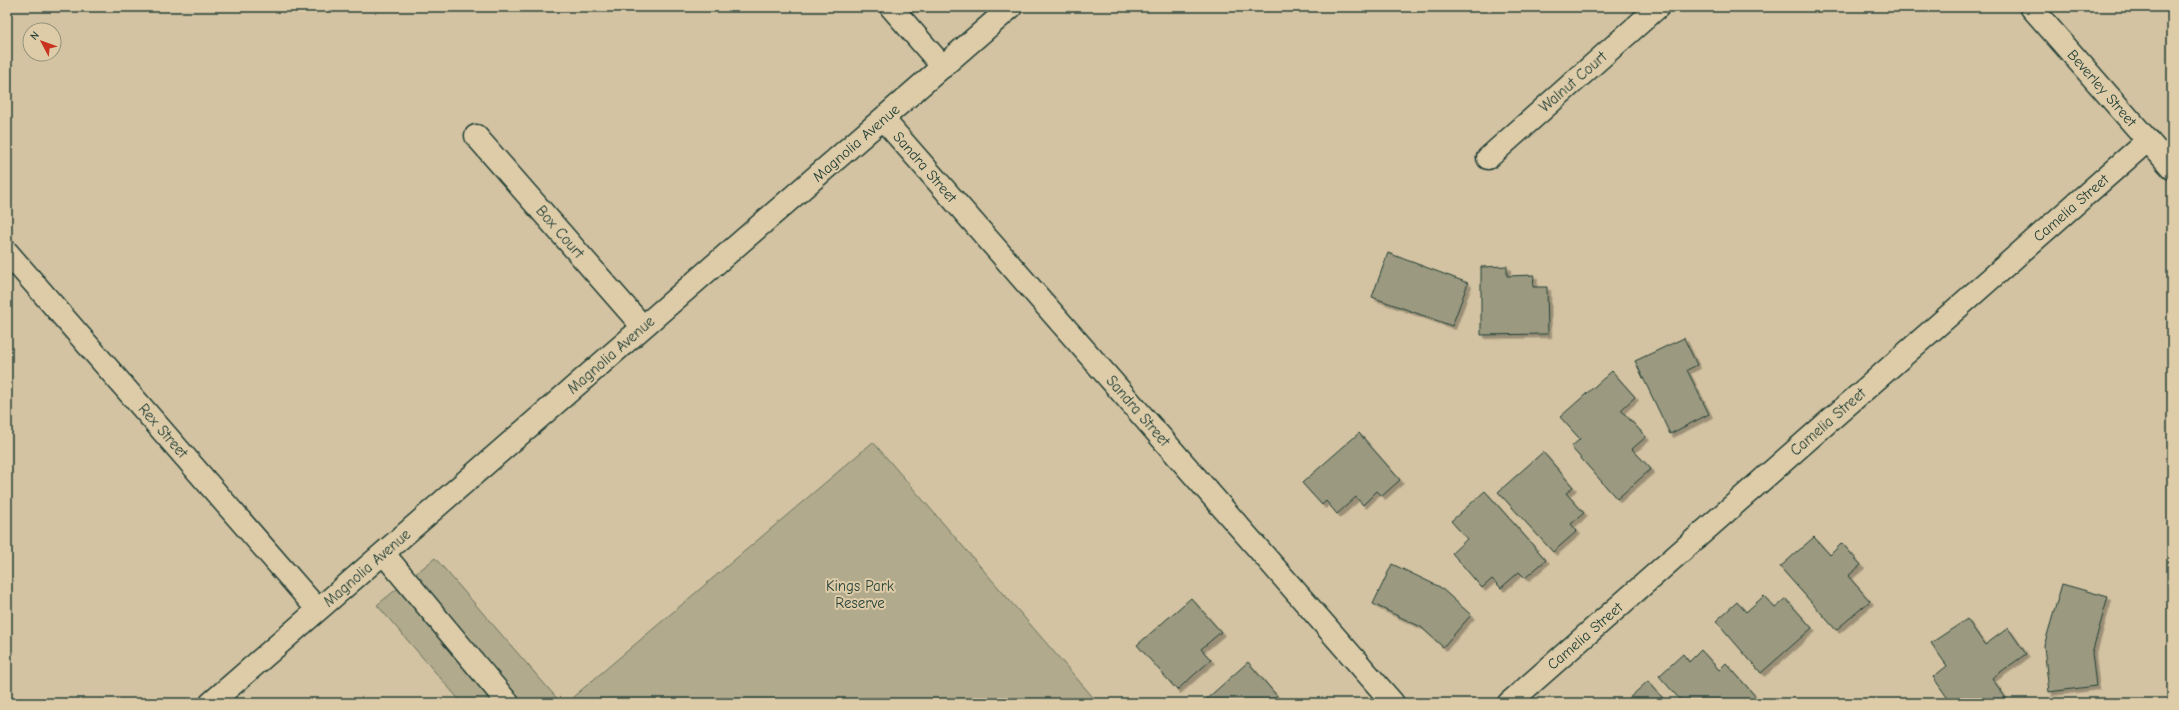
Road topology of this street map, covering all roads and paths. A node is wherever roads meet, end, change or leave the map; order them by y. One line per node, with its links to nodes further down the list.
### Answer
1 (891, 7): 5 (street)
2 (1011, 7): 5 (street, Magnolia Avenue)
3 (1658, 7): 9 (street, Walnut Court)
4 (2031, 7): 8 (street, Beverley Street)
5 (943, 67): 6 (street, Magnolia Avenue)
6 (883, 120): 12 (street, Magnolia Avenue); 17 (street, Sandra Street)
7 (476, 136): 12 (street, Box Court)
8 (2148, 140): 10 (street, Beverley Street); 18 (street, Camelia Street)
9 (1488, 158)
10 (2172, 168)
11 (7, 252): 14 (street, Rex Street)
12 (643, 327): 13 (street, Magnolia Avenue)
13 (384, 554): 14 (street, Magnolia Avenue); 16 (street)
14 (318, 610): 15 (street, Magnolia Avenue)
15 (211, 703)
16 (508, 703)
17 (1393, 703)
18 (1509, 703)

